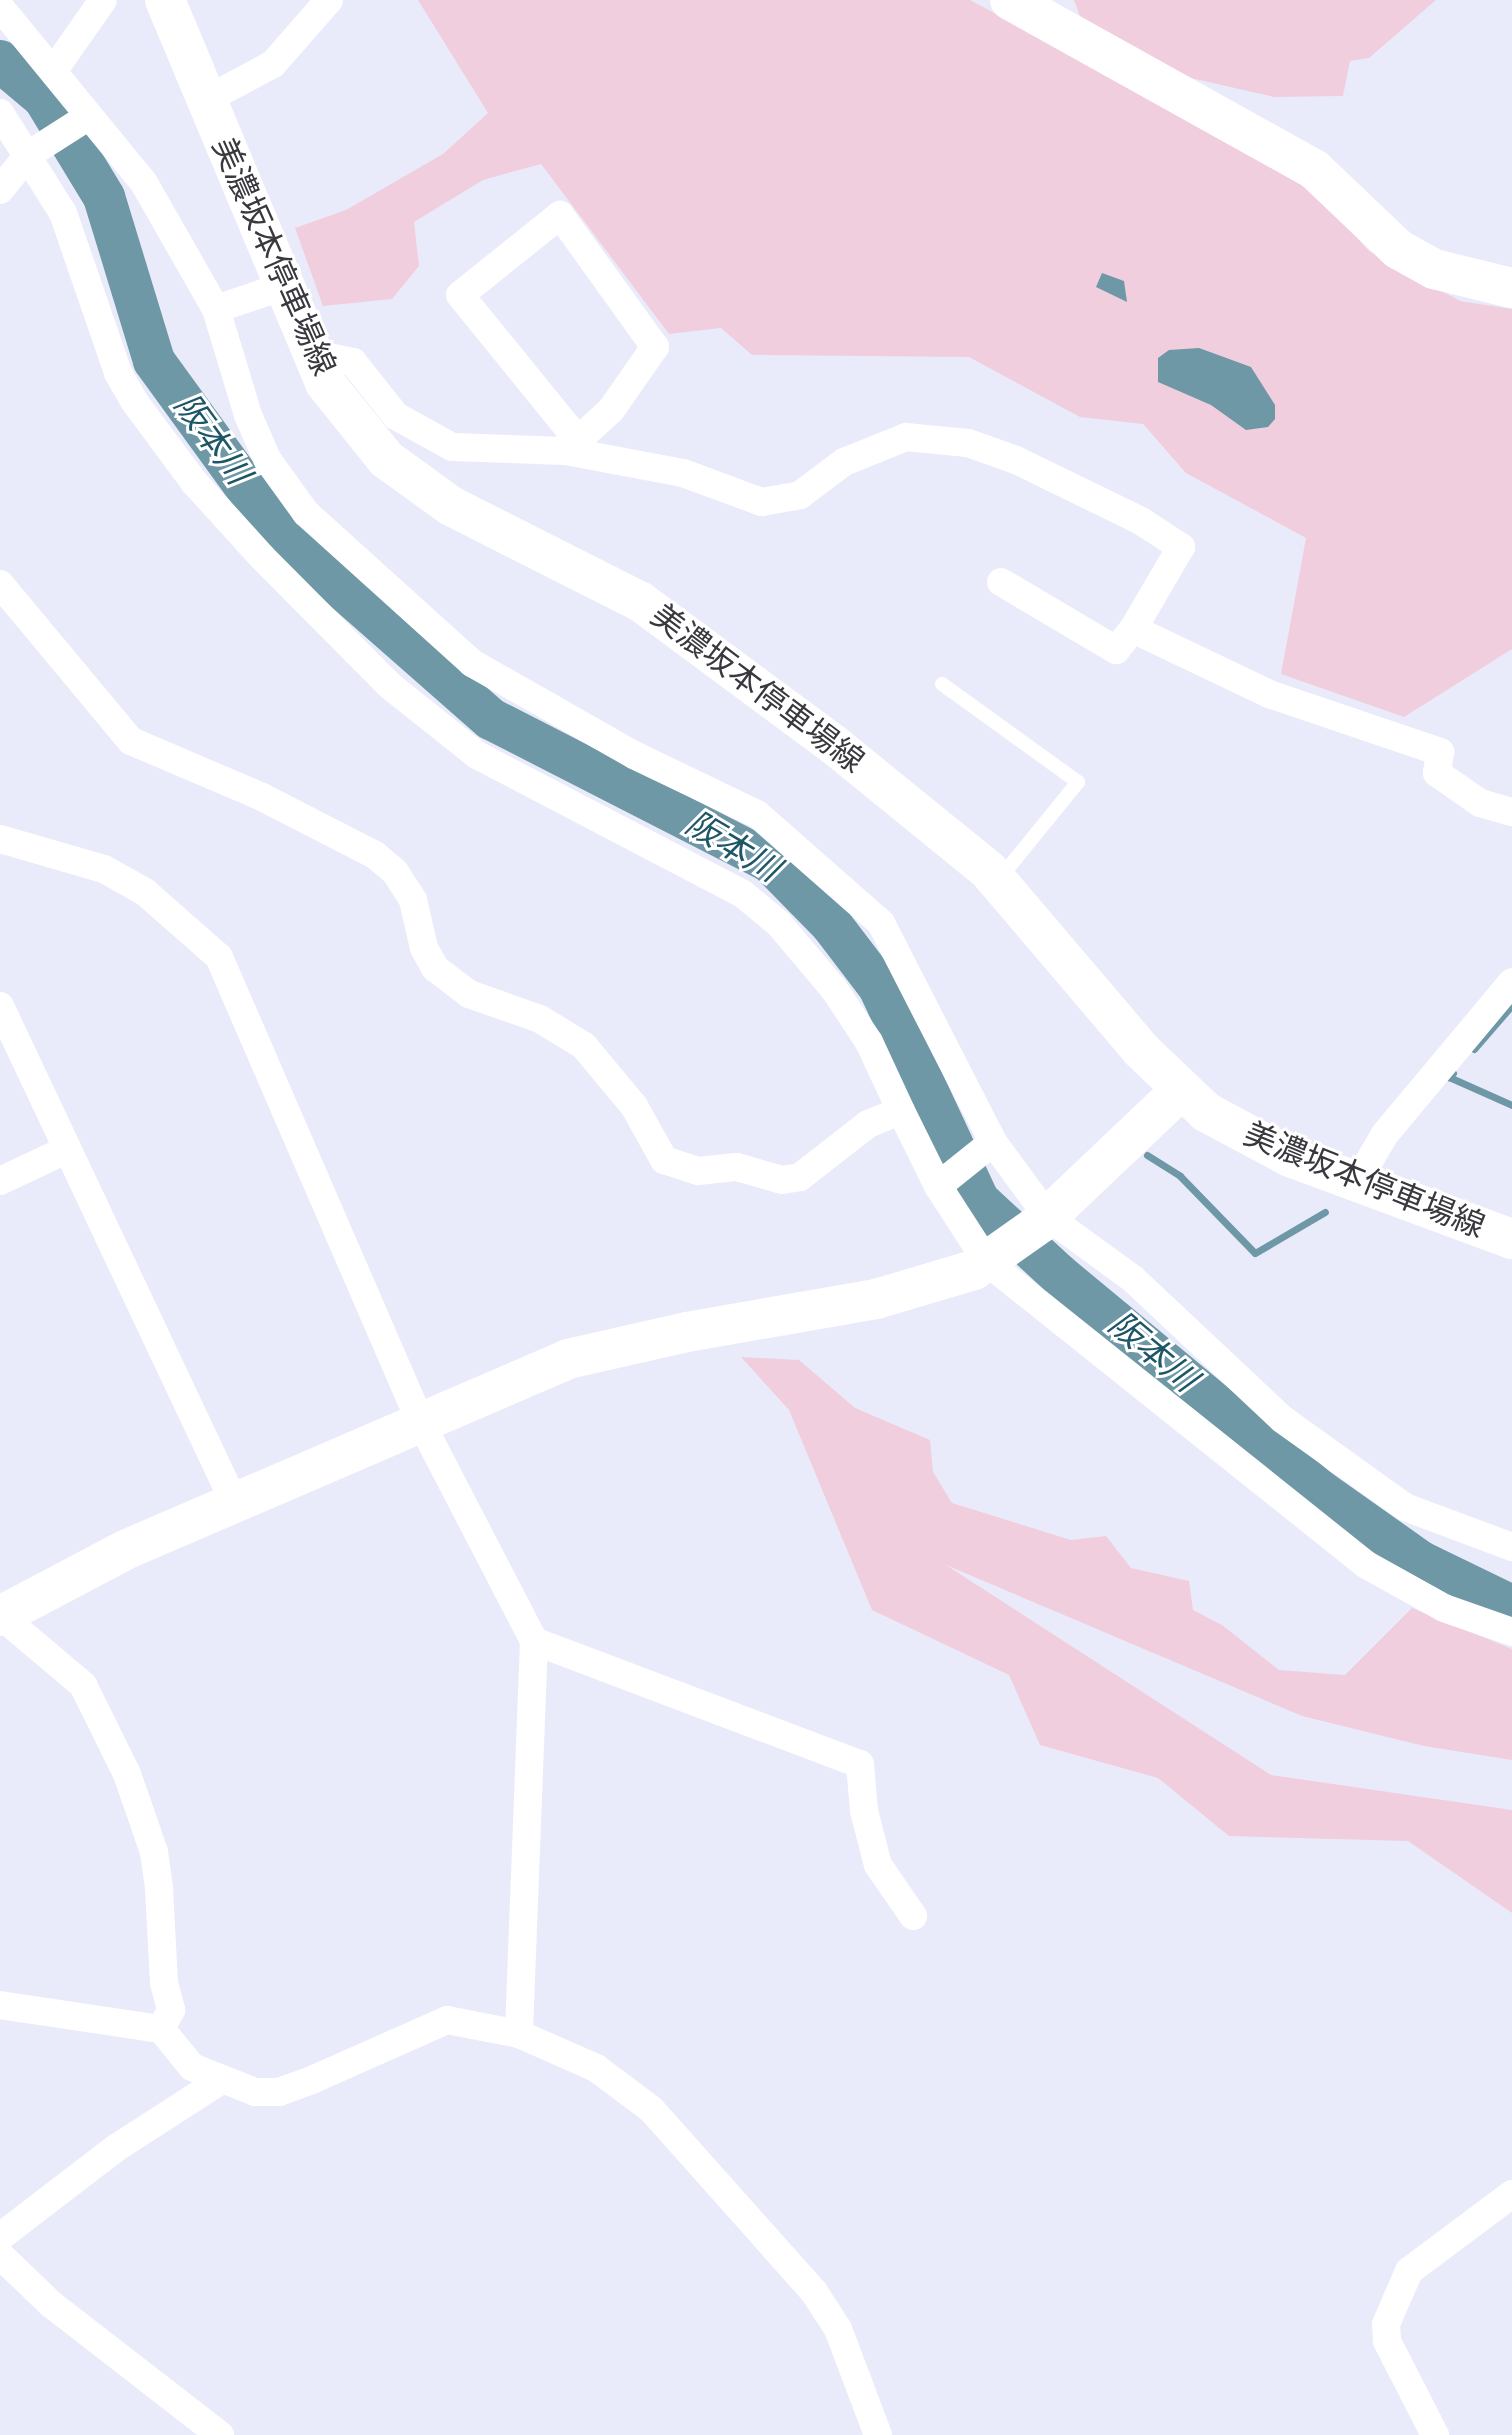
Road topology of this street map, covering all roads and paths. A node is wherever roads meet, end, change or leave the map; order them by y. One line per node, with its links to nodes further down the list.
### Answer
1 (103, 0): 6 (street)
2 (165, 0): 7 (main road, 美濃坂本停車場線)
3 (329, 0): 7 (street)
4 (1010, 0): 13 (main road)
5 (0, 7): 6 (street)
6 (54, 70): 9 (street)
7 (204, 101): 12 (main road, 美濃坂本停車場線)
8 (0, 113): 10 (street)
9 (83, 119): 10 (street); 14 (street)
10 (32, 152): 11 (street); 27 (street)
11 (0, 190)
12 (284, 286): 14 (street); 15 (main road, 美濃坂本停車場線)
13 (1512, 288)
14 (216, 309): 28 (street)
15 (317, 361): 16 (street); 23 (main road, 美濃坂本停車場線)
16 (572, 446): 16 (street); 19 (street)
17 (1001, 582): 19 (street)
18 (0, 584): 27 (street)
19 (1133, 629): 21 (street)
20 (942, 684): 23 (lane)
21 (1512, 812)
22 (0, 839): 36 (street)
23 (997, 881): 26 (main road, 美濃坂本停車場線)
24 (1512, 982): 30 (street)
25 (0, 1006): 29 (street)
26 (1181, 1090): 30 (main road, 美濃坂本停車場線); 33 (main road)
27 (901, 1111): 32 (street)
28 (993, 1142): 32 (street); 33 (street)
29 (66, 1150): 31 (street); 37 (street)
30 (1358, 1180): 34 (main road, 美濃坂本停車場線)
31 (0, 1181)
32 (938, 1186): 35 (street)
33 (1045, 1219): 35 (main road); 38 (street)
34 (1512, 1239)
35 (992, 1258): 36 (main road); 40 (street)
36 (420, 1421): 37 (main road); 41 (street)
37 (234, 1502): 39 (main road)
38 (1512, 1547)
39 (0, 1616): 44 (street)
40 (1512, 1632)
41 (534, 1641): 42 (street); 45 (street)
42 (913, 1916)
43 (0, 2005): 44 (street)
44 (161, 2029): 46 (street)
45 (519, 2034): 46 (street); 51 (street)
46 (220, 2081): 48 (street)
47 (1512, 2194): 52 (street)
48 (0, 2237)
49 (0, 2255): 50 (street)
50 (220, 2435)
51 (878, 2435)
52 (1435, 2435)

